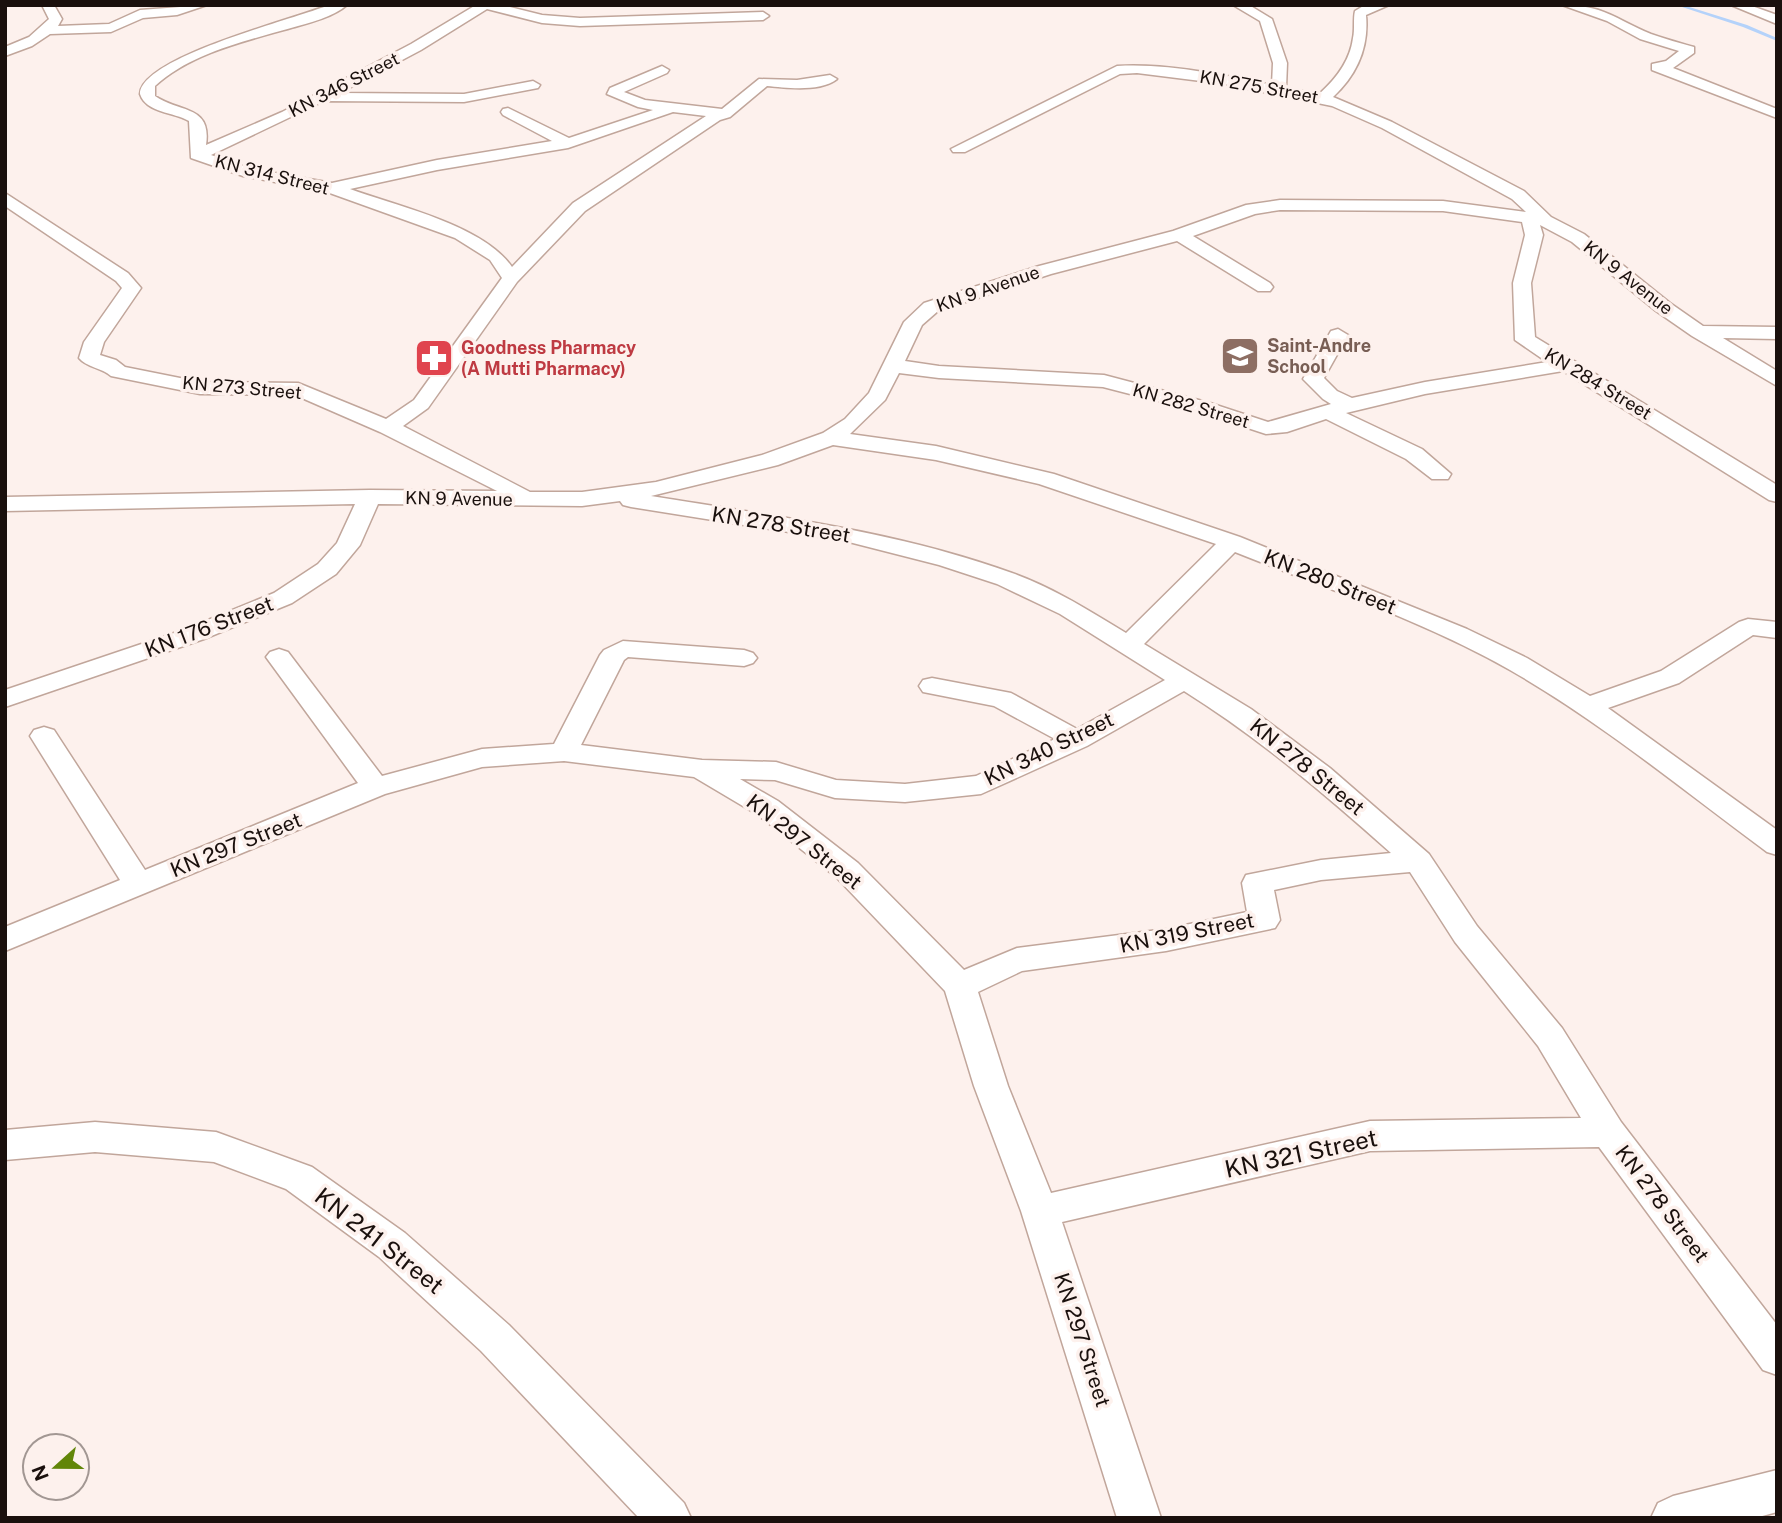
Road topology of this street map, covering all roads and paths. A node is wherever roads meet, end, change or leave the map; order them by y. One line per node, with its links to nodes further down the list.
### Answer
1 (48, 5): 11 (street)
2 (201, 5): 11 (street)
3 (341, 5): 25 (street, KN 314 Street)
4 (485, 5): 9 (street); 17 (street, KN 346 Street)
5 (1239, 5): 16 (street)
6 (1383, 5): 18 (street)
7 (1568, 5): 22 (street)
8 (1737, 5): 10 (street)
9 (763, 16)
10 (1777, 20)
11 (48, 30): 12 (street)
12 (8, 50)
13 (662, 70): 19 (street)
14 (830, 79): 21 (street)
15 (533, 85): 17 (street)
16 (1278, 89): 18 (street, KN 275 Street); 24 (street, KN 275 Street)
17 (319, 97): 25 (street, KN 346 Street)
18 (1324, 98): 28 (street, KN 275 Street)
19 (673, 108): 21 (street); 23 (street)
20 (508, 112): 23 (street)
21 (725, 114): 30 (street)
22 (1777, 114)
23 (568, 143): 26 (street)
24 (959, 149)
25 (197, 155): 26 (street, KN 314 Street)
26 (331, 188): 30 (street, KN 314 Street)
27 (5, 198): 40 (street, KN 273 Street)
28 (1537, 219): 29 (street, KN 9 Avenue); 32 (street, KN 9 Avenue); 35 (street, KN 284 Street)
29 (1179, 235): 31 (street); 36 (street, KN 9 Avenue)
30 (511, 278): 40 (street)
31 (1264, 287)
32 (1699, 332): 33 (street); 37 (street, KN 9 Avenue)
33 (1777, 333)
34 (1338, 335): 38 (street)
35 (1564, 365): 38 (street, KN 282 Street); 43 (street, KN 284 Street)
36 (895, 366): 39 (street, KN 282 Street); 41 (street, KN 9 Avenue)
37 (1777, 380)
38 (1349, 405): 39 (street, KN 282 Street)
39 (1328, 412): 42 (street)
40 (388, 427): 46 (street, KN 273 Street)
41 (831, 438): 44 (street, KN 9 Avenue); 48 (street, KN 280 Street)
42 (1440, 474)
43 (1777, 495)
44 (612, 496): 46 (street, KN 9 Avenue); 50 (street, KN 278 Street)
45 (370, 497): 46 (street, KN 9 Avenue); 47 (street, KN 9 Avenue); 55 (street, KN 176 Street)
46 (532, 500)
47 (5, 504)
48 (1232, 542): 50 (street); 56 (street, KN 280 Street)
49 (1777, 630): 56 (street)
50 (1128, 645): 53 (street, KN 278 Street)
51 (279, 657): 61 (street)
52 (744, 658): 59 (street)
53 (1183, 681): 58 (street, KN 340 Street); 63 (street, KN 278 Street)
54 (932, 686): 58 (street)
55 (5, 699)
56 (1588, 706): 62 (street, KN 280 Street)
57 (44, 736): 64 (street)
58 (1077, 740): 60 (street, KN 340 Street)
59 (564, 752): 60 (street, KN 297 Street); 61 (street, KN 297 Street)
60 (701, 769): 66 (street, KN 297 Street)
61 (375, 787): 64 (street, KN 297 Street)
62 (1777, 845)
63 (1418, 861): 66 (street, KN 319 Street); 67 (street, KN 278 Street)
64 (139, 885): 65 (street, KN 297 Street)
65 (5, 940)
66 (960, 986): 69 (street, KN 297 Street)
67 (1608, 1132): 69 (street, KN 321 Street); 70 (street, KN 278 Street)
68 (5, 1145): 72 (street, KN 241 Street)
69 (1040, 1211): 73 (street, KN 297 Street)
70 (1777, 1357)
71 (1777, 1491): 74 (street)
72 (669, 1518)
73 (1139, 1518)
74 (1673, 1518)

